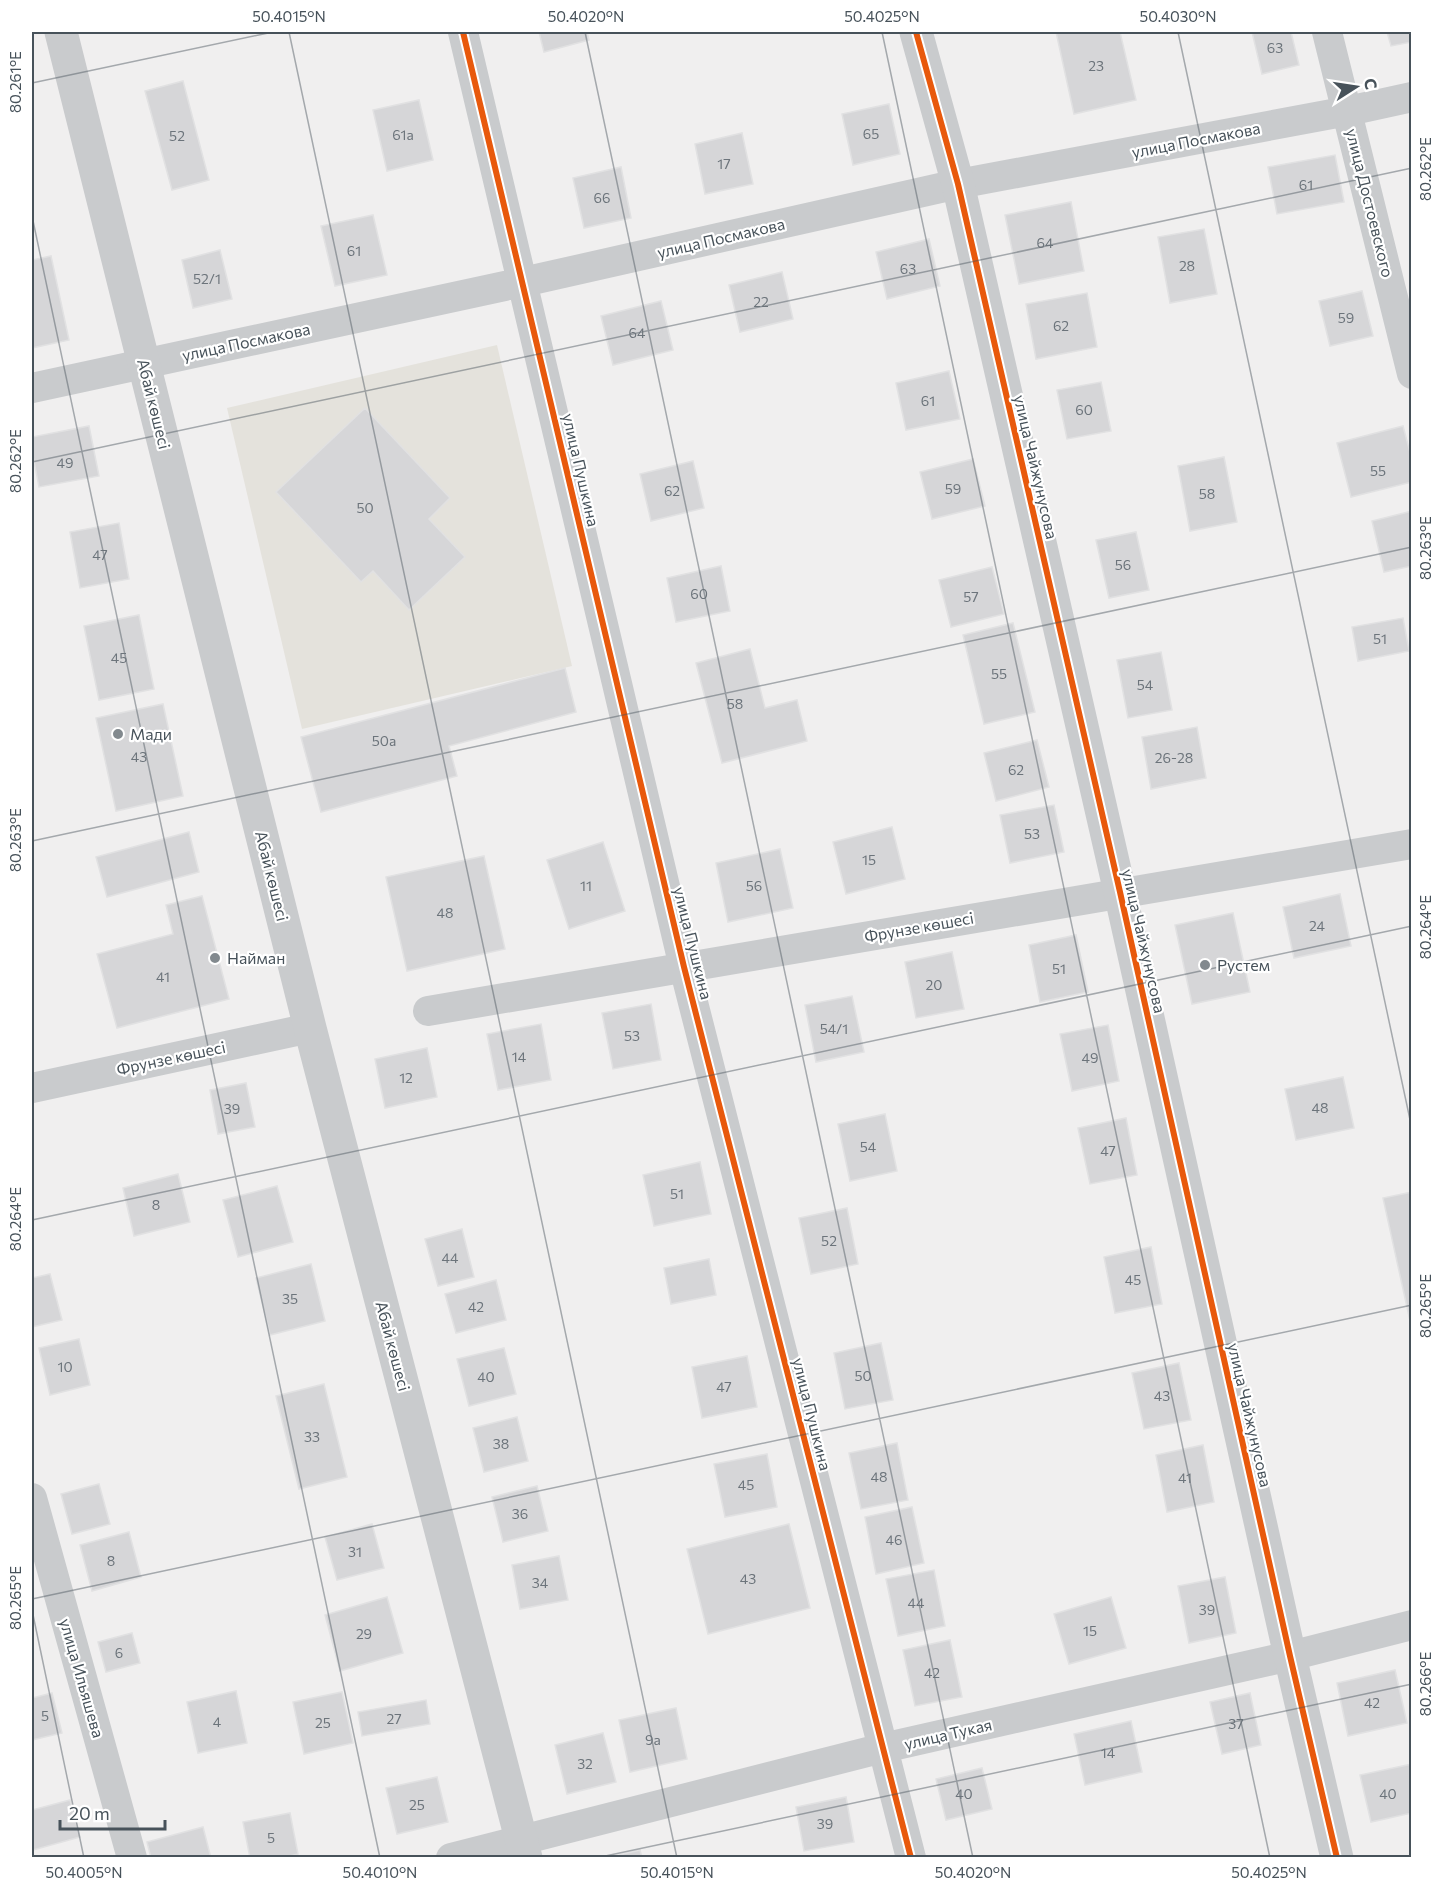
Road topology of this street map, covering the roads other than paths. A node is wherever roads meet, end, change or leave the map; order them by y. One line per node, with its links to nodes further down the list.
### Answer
1 (60, 32): 9 (street, Абай көшесі)
2 (463, 32): 8 (street, улица Пушкина)
3 (916, 32): 7 (street, улица Чайжунусова)
4 (1327, 32): 6 (street, улица Достоевского)
5 (1412, 97): 6 (street, улица Посмакова)
6 (1348, 111): 7 (street, улица Посмакова); 10 (street, улица Достоевского)
7 (958, 184): 8 (street, улица Посмакова); 13 (street, улица Чайжунусова)
8 (523, 282): 9 (street, улица Посмакова); 14 (street, улица Пушкина)
9 (144, 364): 11 (street, улица Посмакова); 16 (street, Абай көшесі)
10 (1412, 374)
11 (32, 388)
12 (1412, 844): 13 (street, Фрунзе көшесі)
13 (1120, 892): 14 (street, Фрунзе көшесі); 20 (street, улица Чайжунусова)
14 (684, 967): 15 (street, Фрунзе көшесі); 21 (street, улица Пушкина)
15 (428, 1011)
16 (310, 1028): 17 (street, Фрунзе көшесі); 22 (street, Абай көшесі)
17 (32, 1088)
18 (32, 1498): 23 (street, улица Ильяшева)
19 (1412, 1625): 20 (street, улица Тукая)
20 (1290, 1656): 21 (street, улица Тукая); 26 (street, улица Чайжунусова)
21 (883, 1748): 22 (street, улица Тукая); 25 (street, улица Пушкина)
22 (523, 1849): 24 (street, улица Тукая)
23 (132, 1857)
24 (451, 1857)
25 (911, 1857)
26 (1337, 1857)

